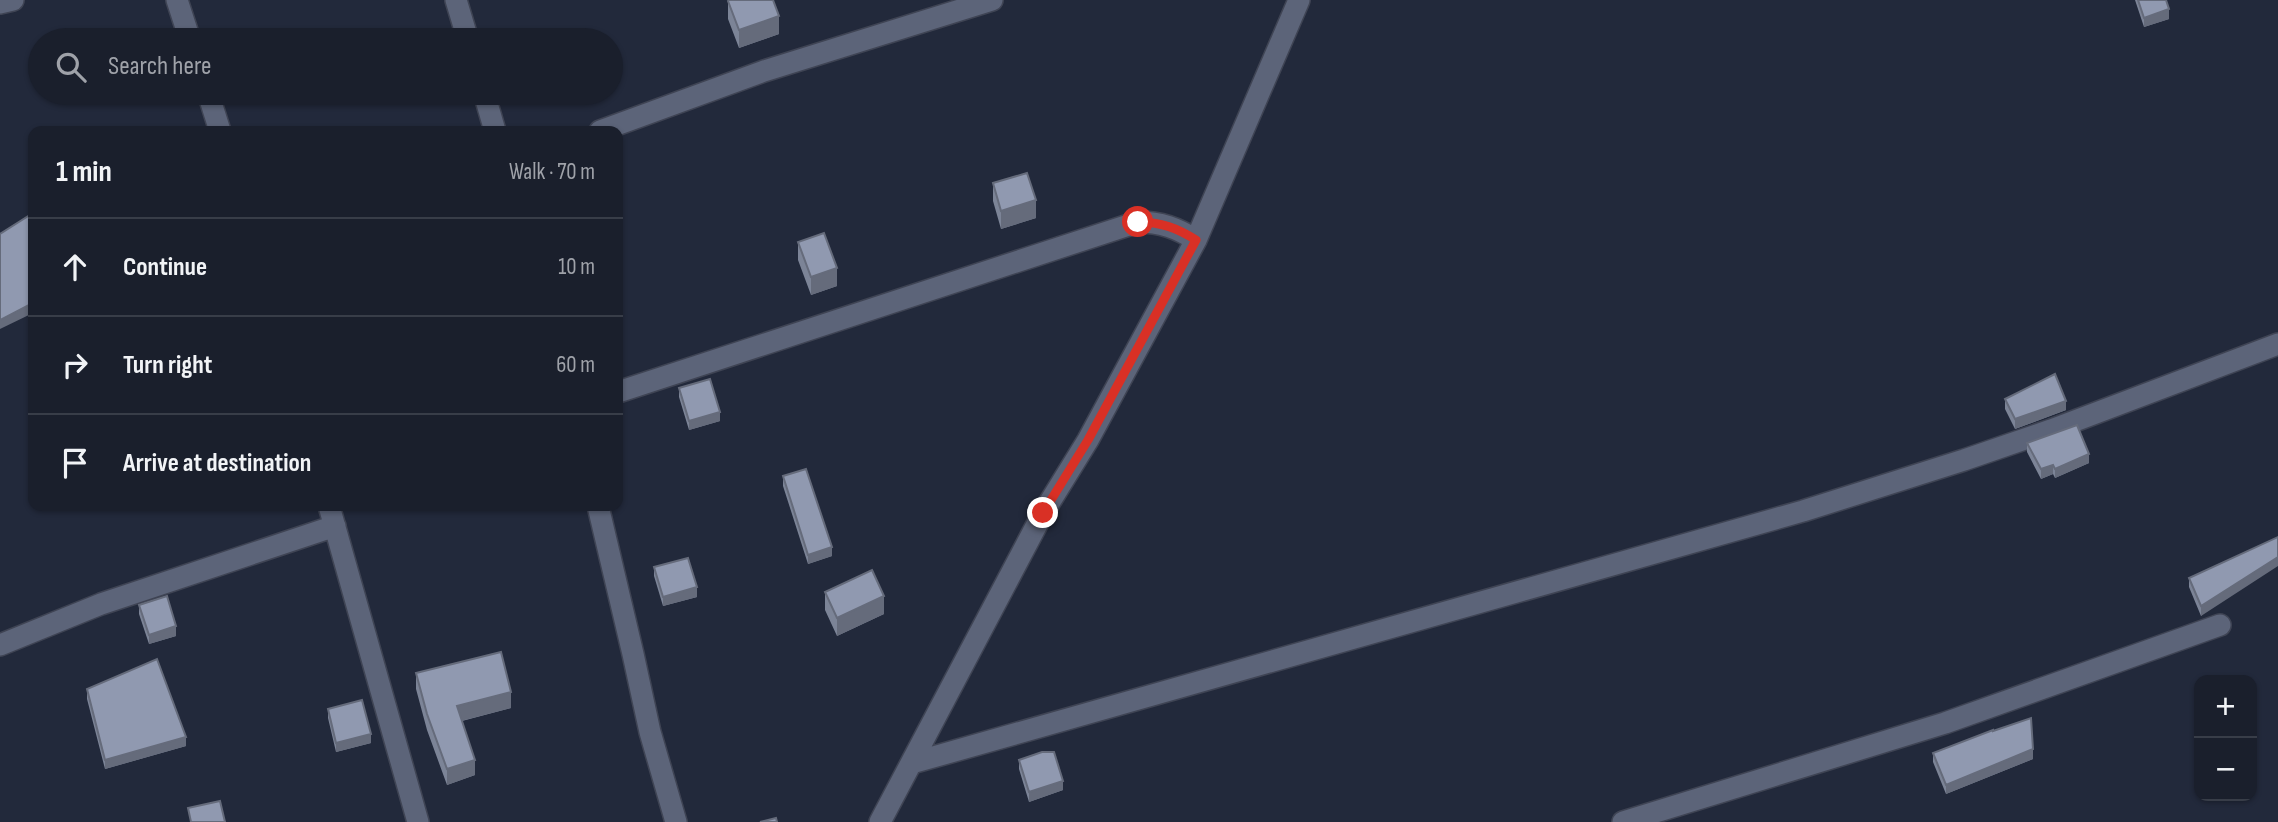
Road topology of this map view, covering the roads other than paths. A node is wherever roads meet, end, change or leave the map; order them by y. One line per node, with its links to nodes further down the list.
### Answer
1 (13, 0): 6 (street)
2 (177, 0): 7 (street)
3 (456, 0): 8 (street)
4 (992, 0): 13 (street)
5 (1299, 0): 14 (street)
6 (0, 3)
7 (186, 28)
8 (464, 28)
9 (212, 105): 11 (street)
10 (487, 105): 12 (street)
11 (218, 126)
12 (494, 126)
13 (614, 126)
14 (1196, 240): 16 (street); 21 (street)
15 (2278, 344): 21 (street)
16 (623, 390)
17 (599, 511): 23 (street)
18 (332, 516): 20 (street); 22 (street)
19 (2220, 625): 25 (street)
20 (0, 645)
21 (912, 762): 24 (street)
22 (418, 822)
23 (676, 822)
24 (880, 822)
25 (1623, 822)

